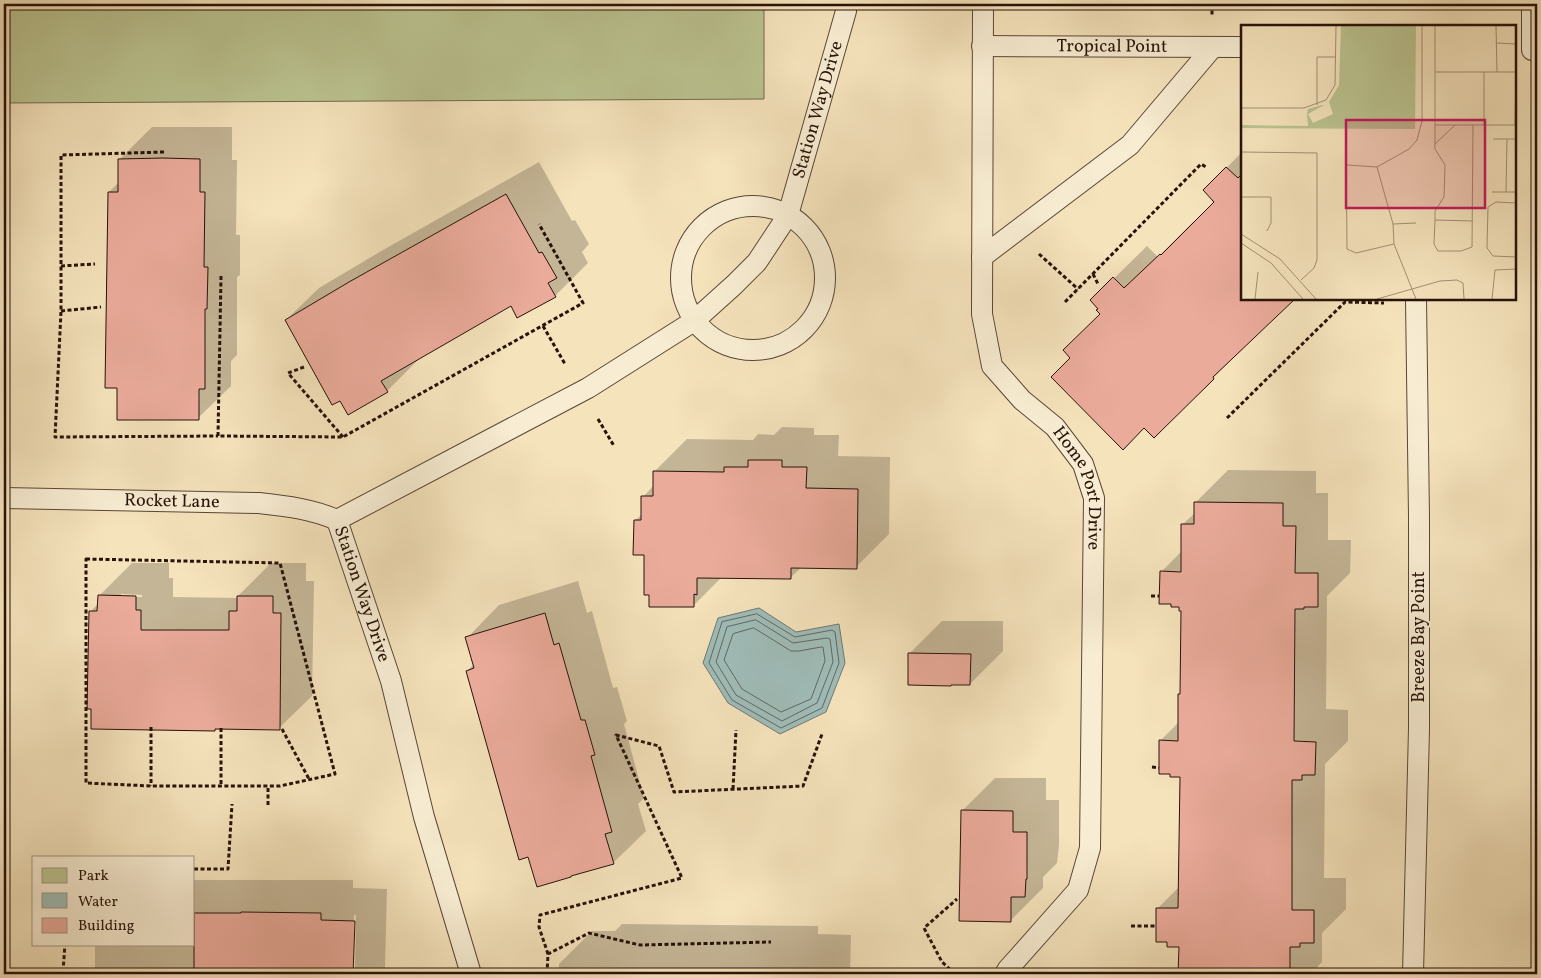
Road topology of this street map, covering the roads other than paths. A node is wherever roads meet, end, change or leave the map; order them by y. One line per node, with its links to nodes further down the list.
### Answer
1 (846, 4): 8 (lane, Station Way Drive)
2 (982, 4): 4 (lane, Home Port Drive)
3 (1532, 4): 7 (lane)
4 (982, 46): 5 (lane, Tropical Point); 9 (lane, Home Port Drive)
5 (1213, 47): 6 (lane, Tropical Point); 9 (lane)
6 (1241, 47)
7 (1528, 50)
8 (788, 215): 11 (lane, Station Way Drive); 11 (lane); 11 (lane)
9 (982, 257): 15 (lane, Home Port Drive)
10 (1416, 301): 16 (lane, Breeze Bay Point)
11 (694, 321): 13 (lane, Station Way Drive)
12 (4, 498): 13 (lane, Rocket Lane)
13 (337, 520): 14 (lane, Station Way Drive)
14 (471, 974)
15 (1005, 974)
16 (1413, 974)

